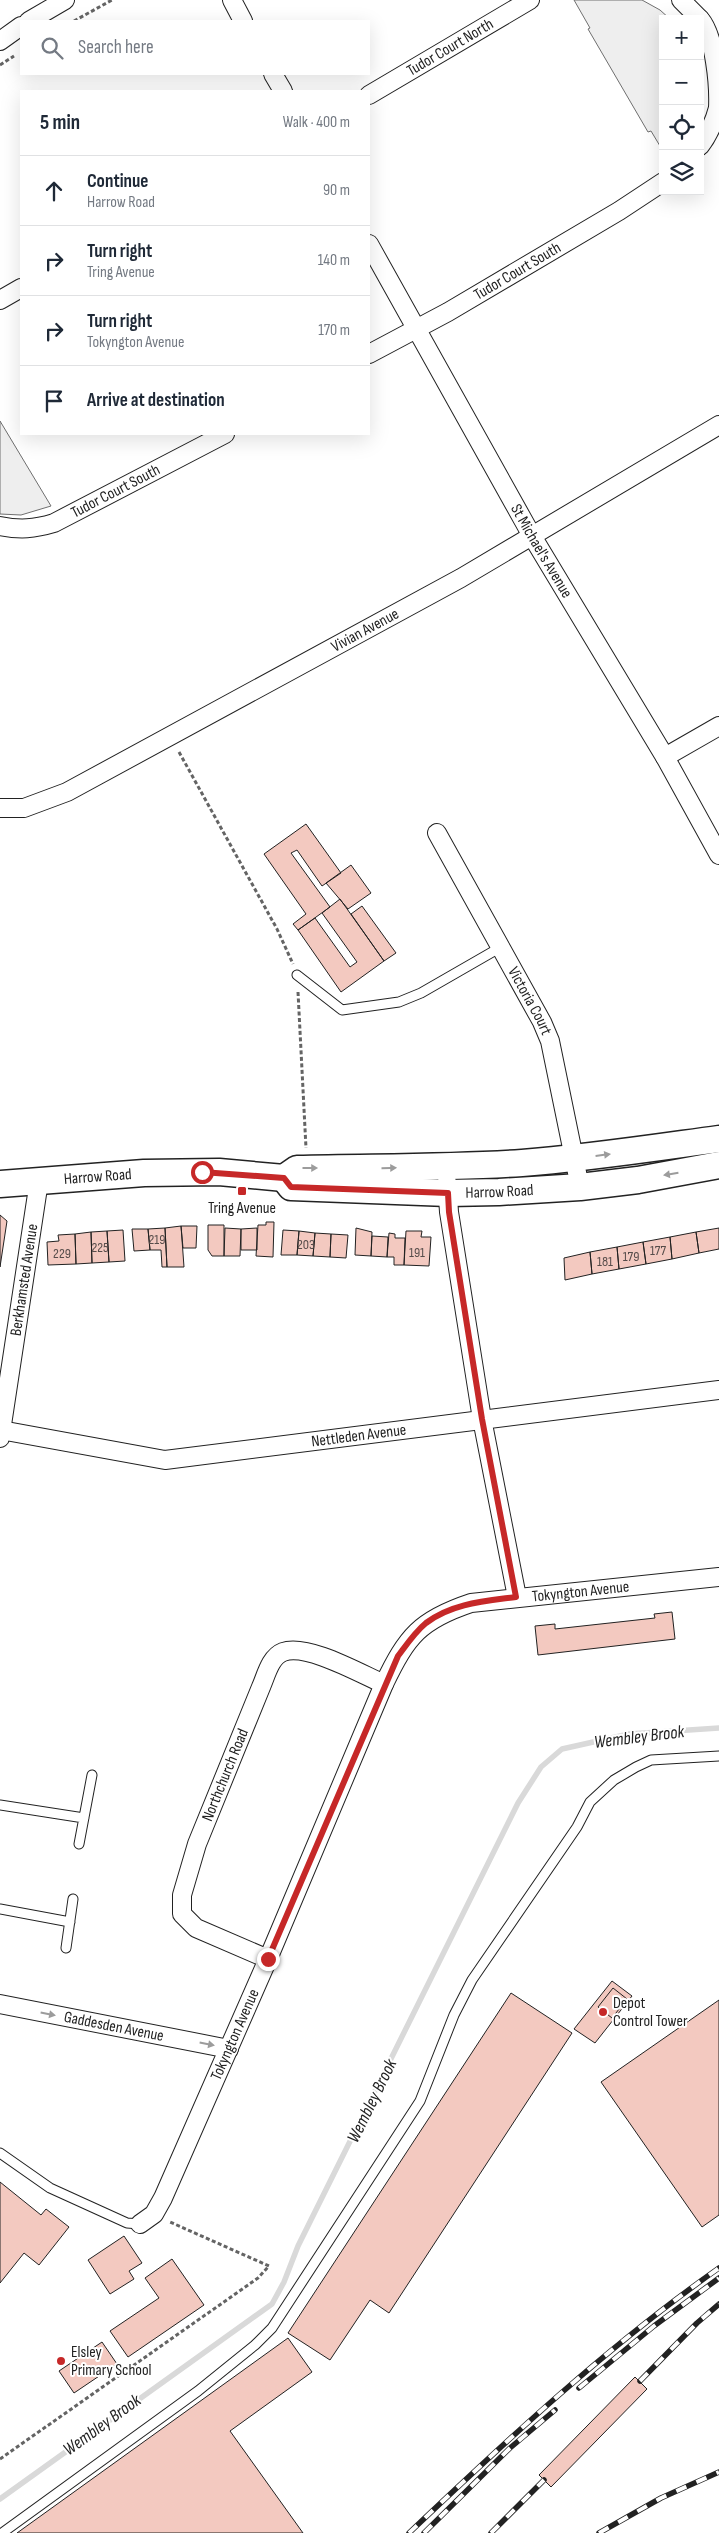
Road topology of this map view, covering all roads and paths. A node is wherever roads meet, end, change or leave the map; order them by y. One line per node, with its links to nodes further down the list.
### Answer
1 (65, 0): 6 (street)
2 (112, 0): 7 (path)
3 (232, 0): 8 (street)
4 (530, 0): 14 (street, Tudor Court North)
5 (681, 0): 9 (street)
6 (31, 20)
7 (76, 20)
8 (243, 20)
9 (706, 20): 15 (street)
10 (20, 27): 11 (street)
11 (0, 41)
12 (274, 75): 13 (street)
13 (282, 90)
14 (370, 94)
15 (704, 137)
16 (659, 185): 20 (street, Tudor Court South)
17 (370, 246): 20 (street, St Michael's Avenue)
18 (20, 289): 19 (street)
19 (0, 300)
20 (416, 328): 21 (street, Tudor Court South); 25 (street, St Michael's Avenue)
21 (370, 353)
22 (719, 425): 25 (street, Vivian Avenue)
23 (223, 435): 24 (street, Tudor Court South)
24 (0, 526)
25 (532, 536): 27 (street, Vivian Avenue); 28 (street, St Michael's Avenue)
26 (719, 726): 28 (street)
27 (170, 736): 29 (street, Vivian Avenue); 33 (path)
28 (665, 758): 31 (street, St Michael's Avenue)
29 (0, 808)
30 (437, 833): 32 (street, Victoria Court)
31 (719, 855)
32 (501, 947): 33 (lane); 35 (street, Victoria Court)
33 (297, 975): 38 (path)
34 (719, 1139): 35 (main road, Harrow Road, one-way to 34)
35 (575, 1158): 37 (main road, Harrow Road); 42 (street, Victoria Court)
36 (719, 1165): 42 (main road, Harrow Road, one-way to 42)
37 (445, 1167): 38 (main road, Harrow Road, one-way to 37); 43 (street)
38 (308, 1168): 39 (main road, Harrow Road)
39 (284, 1178): 40 (main road, Harrow Road); 43 (main road, Harrow Road)
40 (39, 1181): 41 (main road, Harrow Road); 46 (street, Berkhamsted Avenue)
41 (0, 1184)
42 (580, 1187): 43 (main road, Harrow Road)
43 (448, 1193): 45 (street)
44 (719, 1390): 45 (street, Nettleden Avenue)
45 (482, 1419): 46 (street, Nettleden Avenue); 48 (street)
46 (1, 1434)
47 (719, 1577): 48 (street, Tokyngton Avenue)
48 (516, 1597): 49 (street, Tokyngton Avenue)
49 (384, 1684): 59 (street, Tokyngton Avenue); 59 (street, Northchurch Road)
50 (719, 1756): 65 (lane)
51 (92, 1775): 53 (lane)
52 (0, 1805): 53 (lane)
53 (84, 1818): 54 (lane)
54 (79, 1844)
55 (73, 1899): 57 (lane)
56 (0, 1909): 57 (lane)
57 (70, 1922): 58 (lane)
58 (66, 1948)
59 (268, 1959): 61 (street, Tokyngton Avenue)
60 (0, 2004): 61 (street, Gaddesden Avenue, one-way to 61)
61 (229, 2049): 63 (street, Tokyngton Avenue)
62 (0, 2154): 63 (lane)
63 (147, 2219): 64 (path)
64 (0, 2458)
65 (2, 2533)

